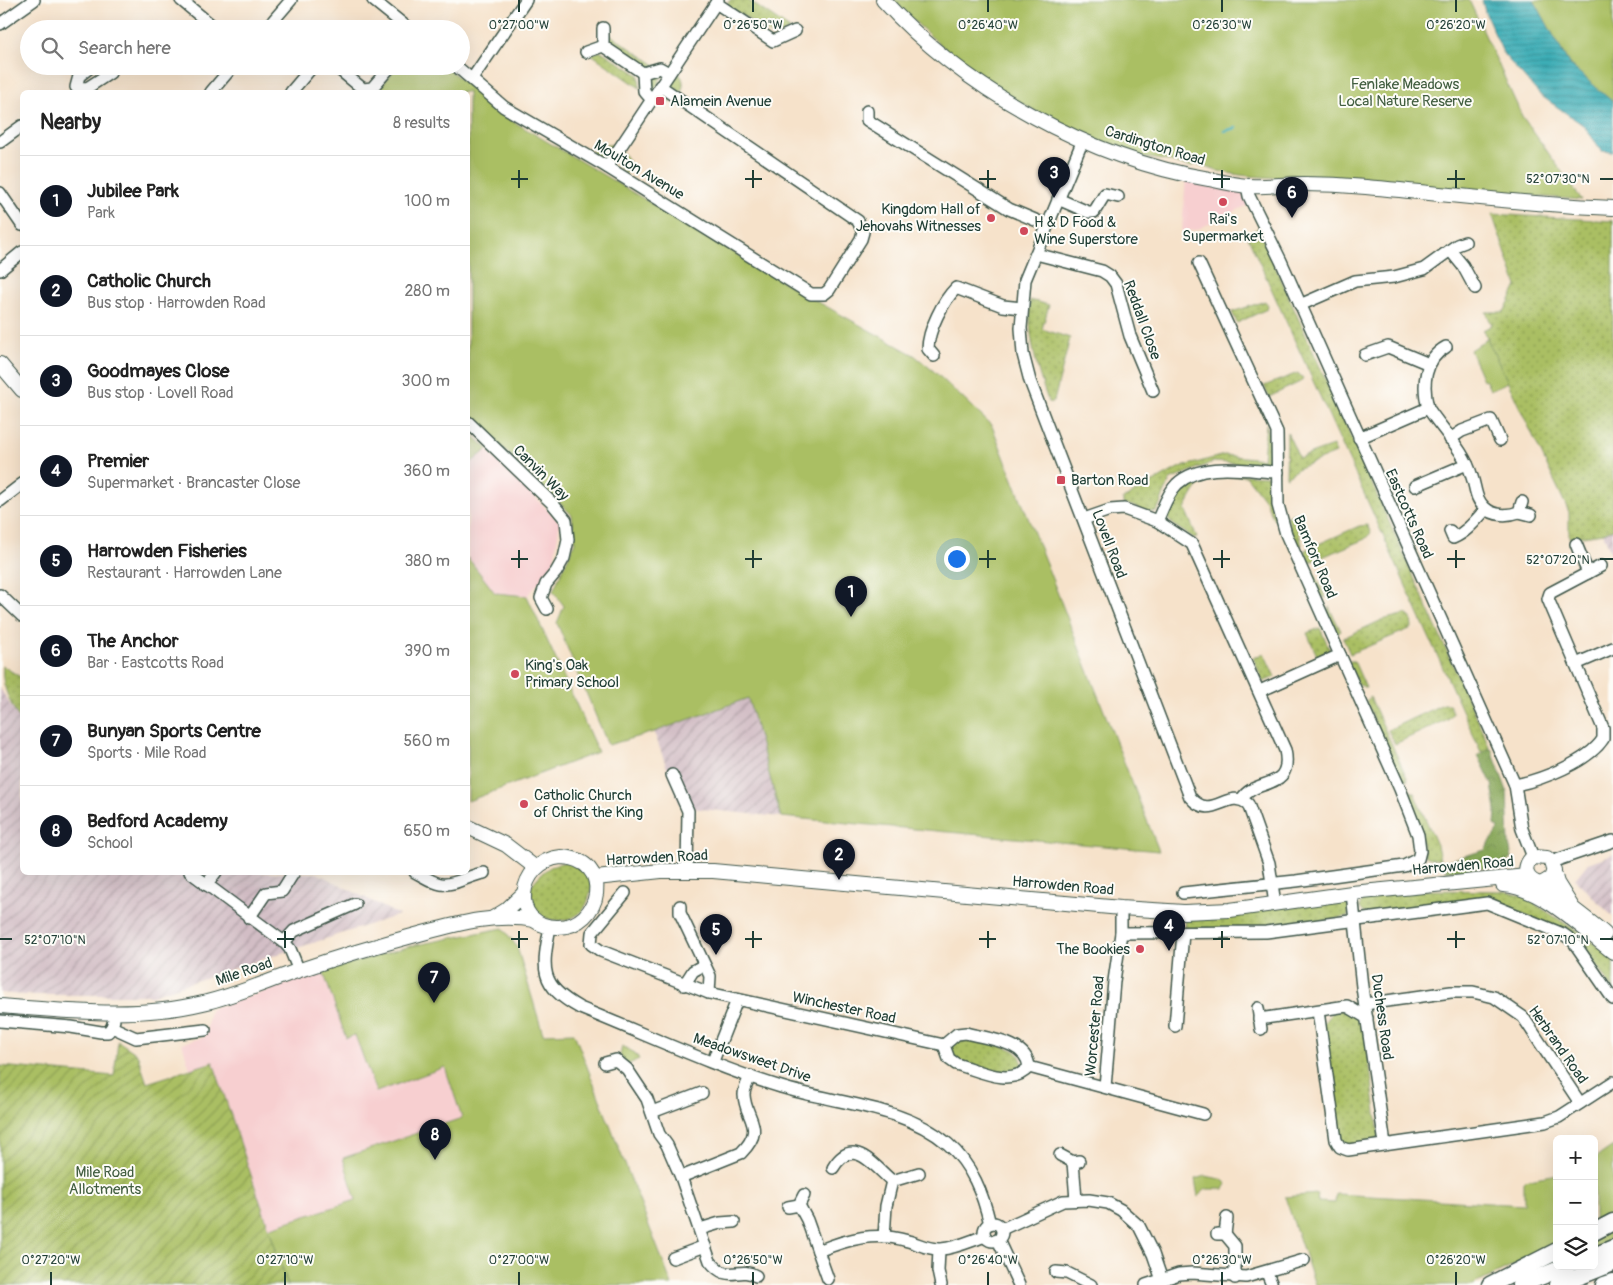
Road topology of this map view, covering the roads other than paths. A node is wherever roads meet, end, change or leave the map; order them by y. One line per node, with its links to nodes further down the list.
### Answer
1 (34, 0): 11 (street)
2 (181, 0): 8 (street)
3 (291, 0): 9 (street)
4 (373, 0): 10 (street)
5 (526, 0): 25 (street)
6 (883, 0): 33 (main road, Cardington Road)
7 (717, 1): 13 (street); 17 (street)
8 (205, 20)
9 (274, 20)
10 (398, 20)
11 (0, 24)
12 (603, 28): 14 (street)
13 (795, 31)
14 (603, 46): 15 (street); 16 (street)
15 (586, 52)
16 (643, 73): 17 (street); 30 (street)
17 (669, 73): 26 (street)
18 (80, 75): 27 (street)
19 (107, 75): 27 (street)
20 (225, 75): 28 (street)
21 (305, 75): 29 (street)
22 (346, 75): 23 (street)
23 (383, 75)
24 (467, 75): 25 (street, Moulton Avenue)
25 (472, 79): 35 (street, Moulton Avenue)
26 (660, 86): 30 (street); 35 (street, Moulton Avenue)
27 (72, 90)
28 (213, 90)
29 (293, 90)
30 (651, 99): 35 (street)
31 (864, 119): 42 (street)
32 (20, 127): 34 (street)
33 (1082, 140): 36 (main road, Cardington Road); 39 (street, Lovell Road)
34 (0, 142)
35 (607, 167)
36 (1247, 186): 40 (main road, Cardington Road); 50 (street, Eastcotts Road)
37 (0, 193): 41 (street)
38 (1118, 197): 39 (street)
39 (1058, 199): 42 (street, Lovell Road)
40 (1613, 208)
41 (20, 223)
42 (1048, 225): 46 (street, Lovell Road)
43 (1465, 242): 44 (street)
44 (1450, 250): 49 (street); 50 (street)
45 (20, 254): 48 (street)
46 (1036, 254): 51 (street, Lovell Road); 58 (street, Reddall Close)
47 (1199, 264): 65 (street, Bamford Road)
48 (0, 270)
49 (1475, 288)
50 (1300, 305): 61 (street, Eastcotts Road)
51 (1022, 308): 54 (street); 71 (street, Lovell Road)
52 (1447, 347): 55 (street)
53 (1365, 355): 55 (street)
54 (934, 356)
55 (1429, 364): 59 (street)
56 (1, 367): 57 (main road)
57 (20, 384)
58 (1152, 391)
59 (1428, 408): 61 (street); 62 (street)
60 (470, 424): 78 (street, Canvin Way)
61 (1359, 438): 86 (street, Eastcotts Road)
62 (1450, 439): 63 (street); 64 (street)
63 (1500, 440)
64 (1467, 464): 67 (street); 69 (street)
65 (1278, 472): 72 (street); 81 (street, Bamford Road)
66 (20, 486): 68 (street)
67 (1415, 486)
68 (0, 501)
69 (1486, 509): 70 (street); 73 (street)
70 (1531, 515)
71 (1084, 519): 72 (street); 87 (street, Lovell Road)
72 (1157, 521): 83 (street)
73 (1450, 531)
74 (1576, 544): 76 (street)
75 (1601, 566): 76 (street)
76 (1588, 573): 82 (street)
77 (0, 595): 79 (street)
78 (547, 609)
79 (20, 613)
80 (1613, 648): 82 (street)
81 (1340, 655): 83 (street); 91 (street, Bamford Road)
82 (1576, 664): 84 (street)
83 (1260, 692): 87 (street)
84 (1608, 738): 86 (street)
85 (672, 775): 94 (street)
86 (1515, 785): 90 (street, Eastcotts Road)
87 (1242, 799): 105 (street)
88 (470, 828): 93 (main road)
89 (1613, 841): 92 (street)
90 (1533, 857): 92 (main road); 102 (main road)
91 (1418, 859): 105 (street, Harrowden Road)
92 (1552, 866): 106 (main road); 115 (main road)
93 (536, 868): 103 (main road); 110 (main road)
94 (687, 870): 103 (main road, Harrowden Road); 116 (main road, Harrowden Road)
95 (484, 873): 101 (street)
96 (194, 875): 107 (street)
97 (214, 875): 107 (street)
98 (292, 875): 117 (street)
99 (423, 875): 100 (street)
100 (470, 875)
101 (470, 875)
102 (1527, 876): 104 (main road, Harrowden Road); 106 (main road)
103 (596, 878): 121 (main road)
104 (1485, 882): 109 (main road, Harrowden Road); 126 (main road)
105 (1272, 884): 108 (street, Harrowden Road); 113 (street)
106 (1541, 884): 115 (main road)
107 (206, 885): 117 (street)
108 (1183, 893)
109 (1352, 893): 113 (main road, Harrowden Road); 120 (street, Duchess Road)
110 (523, 894): 118 (main road, Mile Road); 119 (main road)
111 (616, 896): 129 (street, Winchester Road)
112 (355, 904): 125 (street)
113 (1275, 904): 116 (main road, Harrowden Road)
114 (680, 906): 127 (street)
115 (1572, 906): 124 (main road)
116 (1120, 908): 122 (street, Worcester Road)
117 (248, 918): 125 (street)
118 (493, 918): 119 (main road, Mile Road); 128 (main road, Mile Road)
119 (535, 920): 121 (main road)
120 (1357, 920): 123 (street); 130 (street, Duchess Road); 132 (street)
121 (550, 927): 147 (street, Meadowsweet Drive)
122 (1121, 933): 123 (street); 151 (street, Worcester Road)
123 (1183, 933): 142 (street)
124 (1613, 941)
125 (284, 942): 128 (street)
126 (1613, 952)
127 (704, 965): 129 (street); 131 (street)
128 (299, 971): 138 (main road, Mile Road)
129 (684, 985): 131 (street, Winchester Road)
130 (1362, 987): 134 (street, Duchess Road); 136 (street)
131 (709, 993): 133 (street, Winchester Road)
132 (1613, 998)
133 (737, 1000): 145 (street, Winchester Road); 147 (street)
134 (1365, 1004): 139 (street, Duchess Road); 153 (street, Herbrand Road)
135 (0, 1006): 138 (main road, Mile Road)
136 (1347, 1006): 137 (street); 139 (street)
137 (1318, 1011): 140 (street); 156 (street)
138 (114, 1013): 143 (street)
139 (1367, 1018): 156 (street, Duchess Road)
140 (1259, 1019)
141 (0, 1021): 143 (street)
142 (1176, 1026)
143 (112, 1027): 144 (street)
144 (205, 1030)
145 (944, 1045): 148 (street); 148 (street)
146 (613, 1058): 154 (street)
147 (713, 1061): 149 (street, Meadowsweet Drive)
148 (1029, 1067): 151 (street)
149 (750, 1076): 160 (street); 167 (street, Meadowsweet Drive)
150 (1613, 1082): 153 (street)
151 (1105, 1087): 155 (street)
152 (702, 1093): 154 (street)
153 (1580, 1103): 156 (street)
154 (652, 1112): 160 (street)
155 (1203, 1114)
156 (1385, 1144)
157 (1060, 1155): 162 (street)
158 (833, 1168): 161 (street)
159 (919, 1173): 161 (street)
160 (681, 1176): 168 (street)
161 (892, 1181): 172 (street)
162 (1076, 1200): 169 (street); 189 (street)
163 (797, 1202): 177 (street)
164 (1227, 1218): 187 (street)
165 (734, 1222): 168 (street)
166 (1613, 1222): 170 (highway)
167 (990, 1224): 169 (street); 171 (street)
168 (700, 1229): 174 (street)
169 (1002, 1229): 173 (street)
170 (1598, 1230)
171 (984, 1236): 173 (street); 176 (street)
172 (884, 1237): 176 (street); 177 (street)
173 (998, 1240): 193 (street)
174 (705, 1246): 180 (street); 183 (street)
175 (1613, 1248): 179 (highway)
176 (939, 1250): 192 (street)
177 (818, 1251): 190 (street)
178 (1553, 1253): 197 (highway)
179 (1598, 1254)
180 (672, 1258)
181 (1304, 1260): 186 (street)
182 (1613, 1263): 199 (highway)
183 (751, 1269)
184 (1064, 1270): 194 (street)
185 (1558, 1270): 198 (highway)
186 (1267, 1273): 187 (street); 196 (street)
187 (1235, 1278): 188 (street)
188 (1201, 1279): 189 (street)
189 (1162, 1280): 195 (street)
190 (829, 1281)
191 (1613, 1282): 200 (highway)
192 (941, 1285)
193 (1019, 1285)
194 (1091, 1285)
195 (1146, 1285)
196 (1272, 1285)
197 (1490, 1285)
198 (1520, 1285)
199 (1558, 1285)
200 (1604, 1285)

